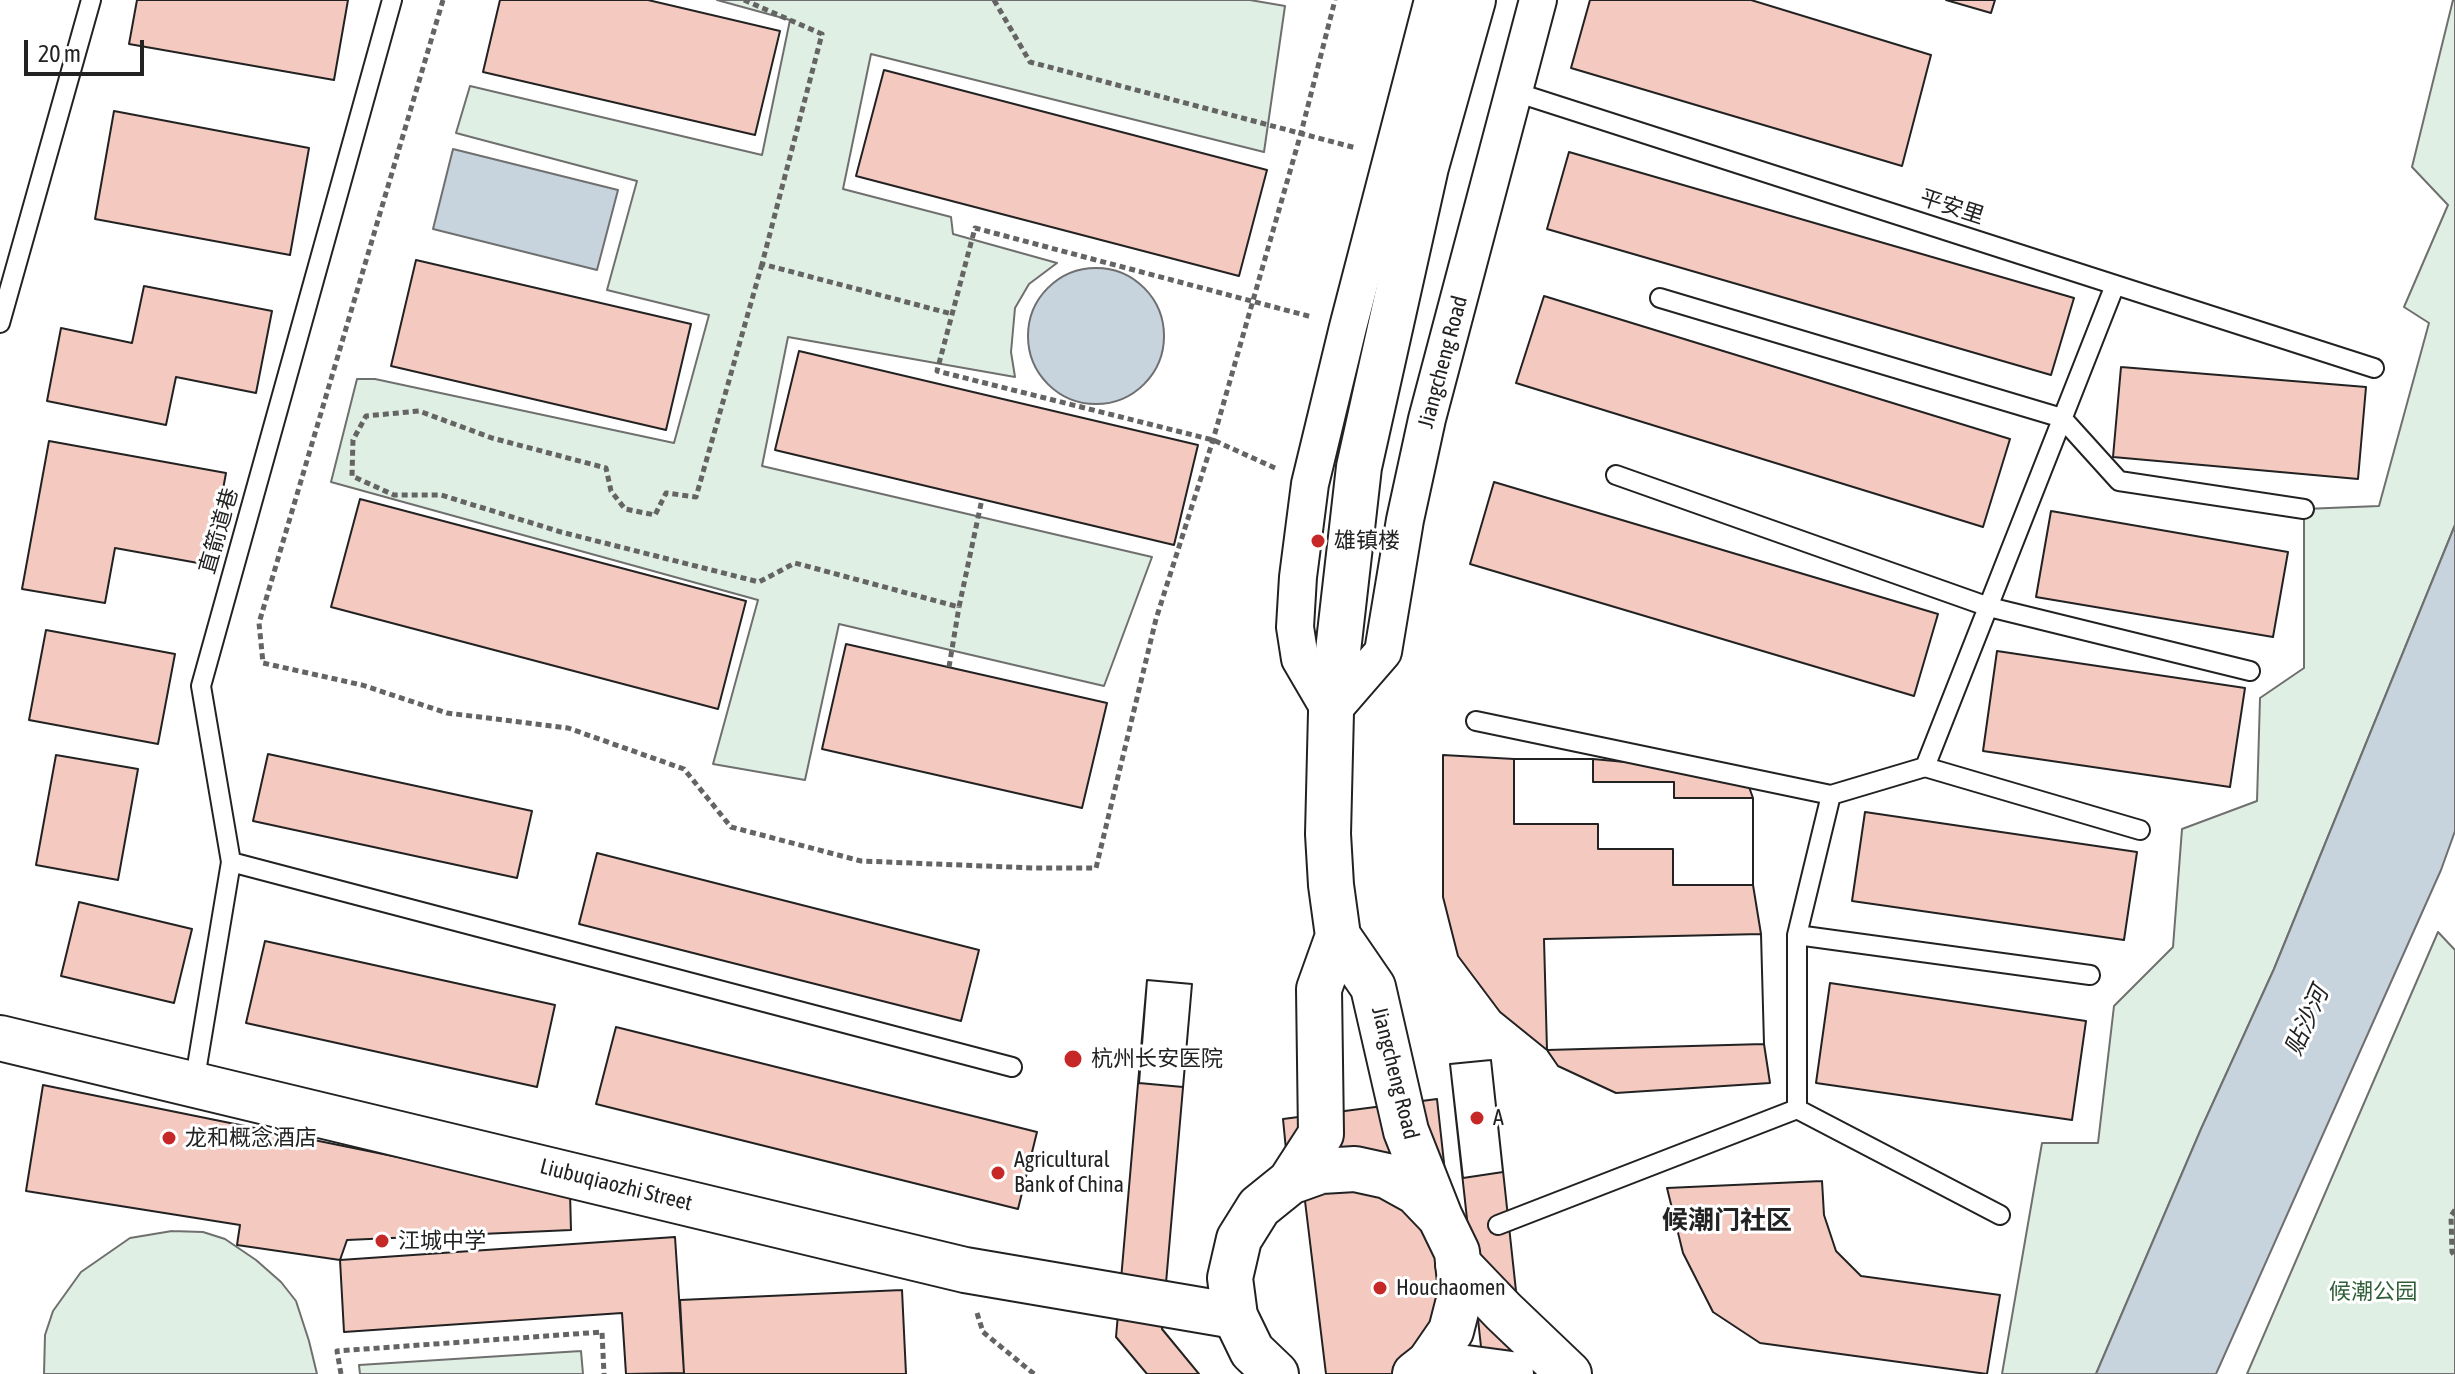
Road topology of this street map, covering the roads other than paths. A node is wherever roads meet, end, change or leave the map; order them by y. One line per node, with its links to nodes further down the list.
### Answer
1 (91, 0): 9 (lane)
2 (392, 0): 21 (lane, 直箭道巷)
3 (1433, 0): 16 (street)
4 (1473, 0): 16 (main road, Jiangcheng Road)
5 (1538, 0): 6 (street, Jiangcheng Road)
6 (1515, 92): 7 (lane, 平安里); 16 (street, Jiangcheng Road)
7 (2115, 285): 10 (lane, 平安里); 11 (lane)
8 (1660, 298): 11 (lane)
9 (0, 323)
10 (2374, 368)
11 (2062, 418): 13 (lane); 14 (lane)
12 (1616, 475): 14 (lane)
13 (2304, 509)
14 (1989, 607): 15 (lane); 18 (lane)
15 (2250, 671)
16 (1331, 712): 23 (main road, Jiangcheng Road)
17 (1476, 721): 19 (lane)
18 (1925, 767): 19 (lane); 20 (lane)
19 (1831, 795): 22 (lane)
20 (2140, 830)
21 (231, 862): 26 (lane); 27 (lane, 直箭道巷)
22 (1797, 935): 24 (lane); 28 (lane)
23 (1338, 936): 29 (main road, Jiangcheng Road); 31 (main road, Jiangcheng Road)
24 (2090, 975)
25 (0, 1038): 27 (main road, Liubuqiaozhi Street)
26 (1012, 1067)
27 (194, 1084): 34 (main road, Liubuqiaozhi Street)
28 (1797, 1109): 30 (lane); 32 (lane)
29 (1290, 1182): 31 (main road, Jiangcheng Road); 34 (main road, Jiangcheng Road)
30 (2000, 1215)
31 (1440, 1217): 33 (main road, Jiangcheng Road)
32 (1498, 1225)
33 (1458, 1264): 35 (main road, Jiangcheng Road); 38 (main road)
34 (1235, 1316): 36 (main road, Jiangcheng Road)
35 (1422, 1369): 37 (main road)
36 (1276, 1374)
37 (1511, 1374)
38 (1569, 1374)

